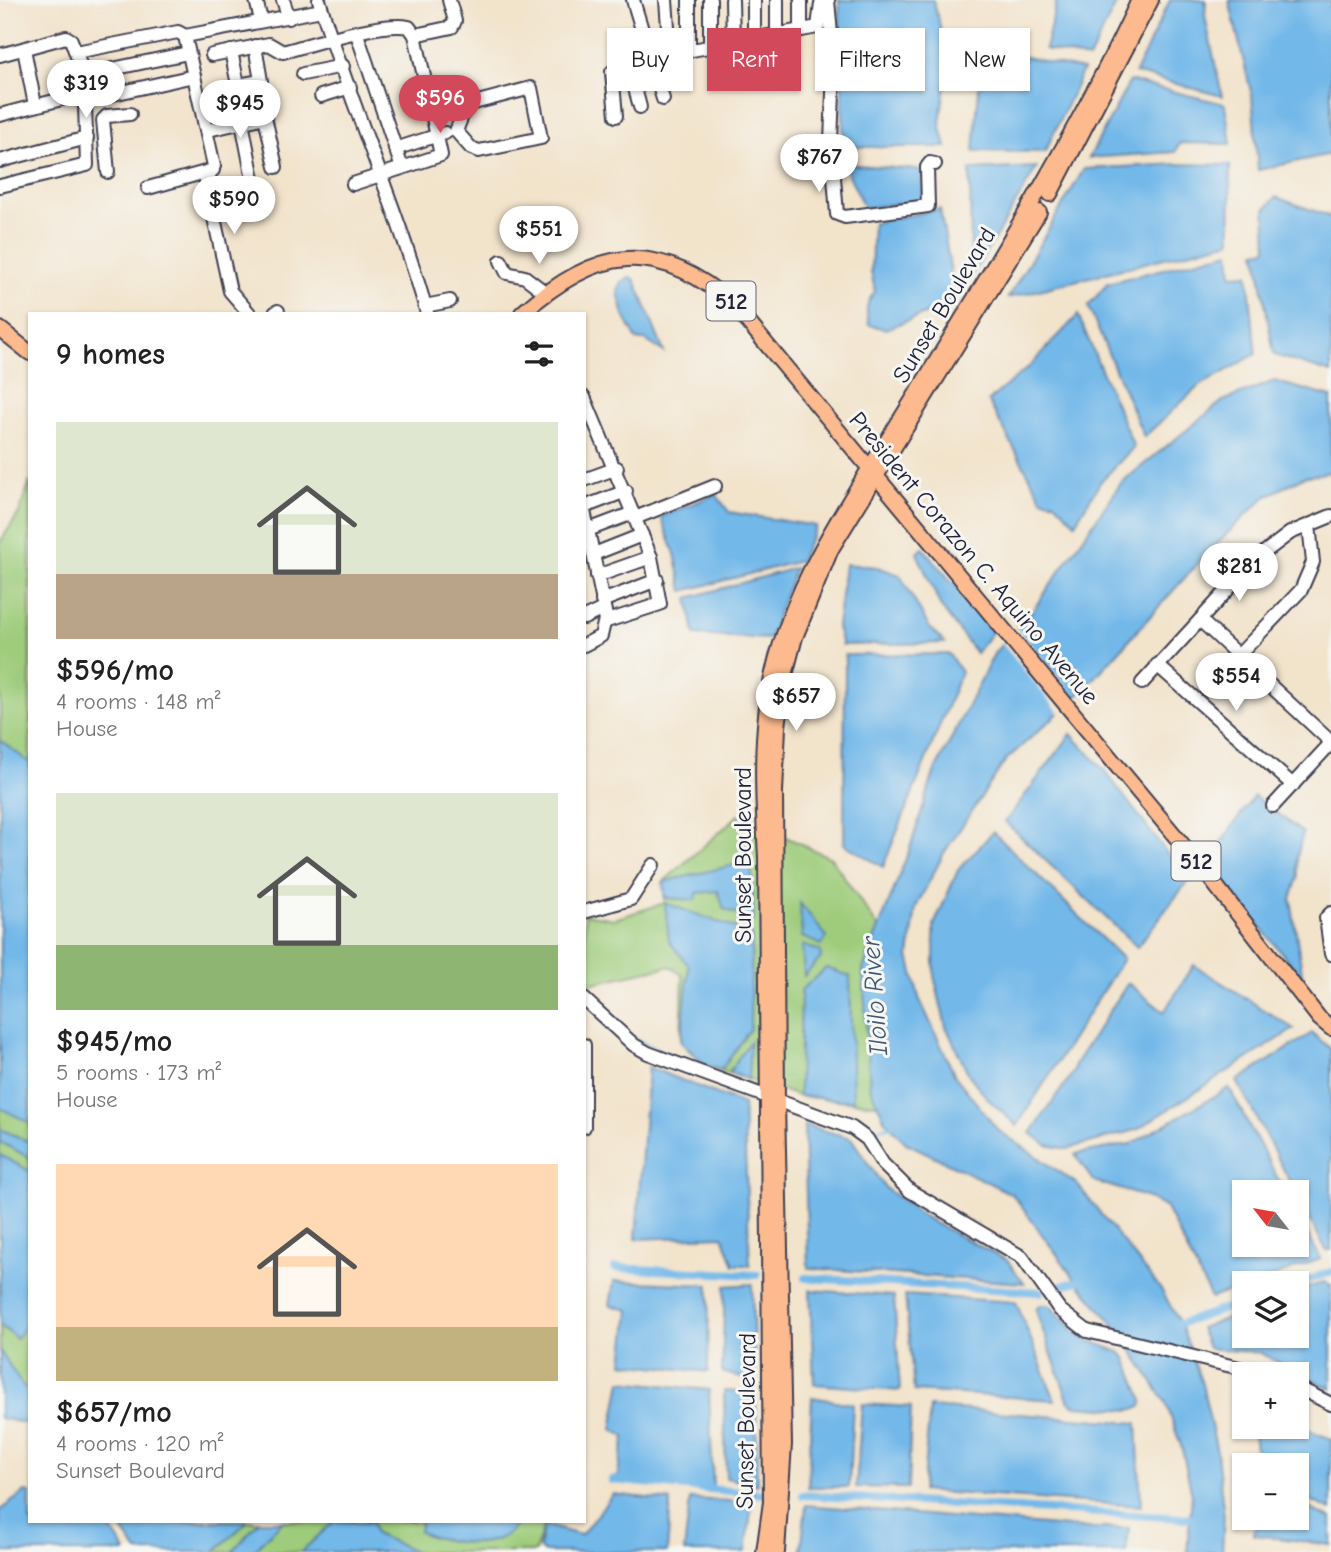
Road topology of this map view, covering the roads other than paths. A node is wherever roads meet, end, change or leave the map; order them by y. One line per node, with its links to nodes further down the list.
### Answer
1 (256, 0): 18 (street)
2 (283, 0): 17 (street)
3 (449, 0): 29 (street)
4 (634, 0): 19 (street)
5 (666, 0): 20 (street)
6 (689, 0): 21 (street)
7 (710, 0): 22 (street)
8 (732, 0): 23 (street)
9 (754, 0): 24 (street)
10 (777, 0): 25 (street)
11 (800, 0): 26 (street)
12 (821, 0): 27 (street)
13 (828, 0): 63 (street)
14 (1139, 0): 62 (main road, Sunset Boulevard)
15 (1150, 0): 62 (main road, Sunset Boulevard)
16 (321, 5): 17 (street); 31 (street)
17 (289, 18): 18 (street)
18 (261, 20): 30 (street)
19 (641, 28)
20 (668, 28)
21 (689, 28)
22 (710, 28)
23 (733, 28)
24 (754, 28)
25 (777, 28)
26 (801, 28)
27 (801, 30)
28 (357, 34): 29 (street); 31 (street); 60 (street)
29 (415, 35): 58 (street)
30 (185, 36): 35 (street); 36 (street)
31 (334, 38): 32 (street); 39 (street)
32 (255, 46): 34 (street); 34 (street)
33 (24, 49): 35 (street); 37 (street); 50 (street)
34 (232, 51): 38 (street)
35 (76, 52): 41 (street)
36 (188, 52): 41 (street); 42 (street)
37 (0, 55)
38 (212, 55)
39 (343, 66): 40 (street); 43 (street)
40 (303, 74)
41 (84, 75): 47 (street)
42 (194, 76): 47 (street); 56 (street)
43 (350, 86): 48 (street); 68 (street)
44 (612, 91): 54 (street)
45 (636, 91): 51 (street)
46 (660, 91): 49 (street)
47 (85, 96): 50 (street); 59 (street)
48 (321, 96)
49 (663, 99)
50 (36, 105): 53 (street)
51 (640, 107)
52 (130, 114): 67 (street)
53 (0, 116)
54 (616, 116)
55 (242, 122): 56 (street); 64 (street); 69 (street)
56 (208, 130): 66 (street)
57 (456, 131): 57 (street); 58 (street)
58 (437, 135): 60 (street); 65 (street)
59 (87, 138): 61 (street); 71 (street)
60 (395, 149): 65 (street)
61 (0, 162)
62 (1061, 163): 83 (main road, Sunset Boulevard)
63 (935, 164)
64 (276, 167)
65 (402, 169): 68 (street)
66 (214, 170): 72 (street); 77 (street)
67 (108, 172)
68 (378, 175): 70 (street); 76 (street)
69 (253, 179)
70 (353, 184)
71 (0, 186)
72 (148, 188)
73 (501, 261): 74 (street)
74 (546, 293): 78 (main road, President Corazon C. Aquino Avenue / 512); 83 (main road, President Corazon C. Aquino Avenue / 512)
75 (450, 301): 76 (street)
76 (426, 309)
77 (248, 312)
78 (523, 312)
79 (0, 329): 80 (main road)
80 (28, 351)
81 (586, 401): 82 (street)
82 (617, 468): 84 (street); 86 (street)
83 (874, 473): 113 (main road, President Corazon C. Aquino Avenue / 512); 114 (main road, Sunset Boulevard)
84 (586, 479)
85 (715, 486): 88 (street)
86 (626, 491): 87 (street); 88 (street)
87 (586, 508)
88 (634, 516): 92 (street); 93 (street)
89 (1331, 516): 91 (street)
90 (586, 520): 92 (street)
91 (1310, 525): 100 (street); 102 (street)
92 (588, 530): 95 (street)
93 (642, 535): 94 (street); 95 (street)
94 (651, 557): 96 (street); 97 (street)
95 (591, 558): 96 (street)
96 (597, 576): 98 (street)
97 (657, 580): 98 (street); 98 (street)
98 (603, 610): 99 (street); 101 (street)
99 (586, 617)
100 (1200, 620): 102 (street); 103 (street)
101 (586, 644)
102 (1237, 657): 105 (street)
103 (1157, 665): 104 (street); 106 (street)
104 (1142, 683)
105 (1331, 743): 106 (street)
106 (1293, 785): 107 (street)
107 (1273, 806)
108 (653, 865): 109 (street)
109 (586, 911)
110 (1331, 913): 111 (street)
111 (1331, 954)
112 (586, 1001): 114 (street)
113 (1331, 1028)
114 (772, 1100): 115 (street); 118 (main road, Sunset Boulevard); 119 (main road, Sunset Boulevard)
115 (1232, 1365)
116 (1309, 1393): 117 (street)
117 (1331, 1404)
118 (764, 1552)
119 (777, 1552)

